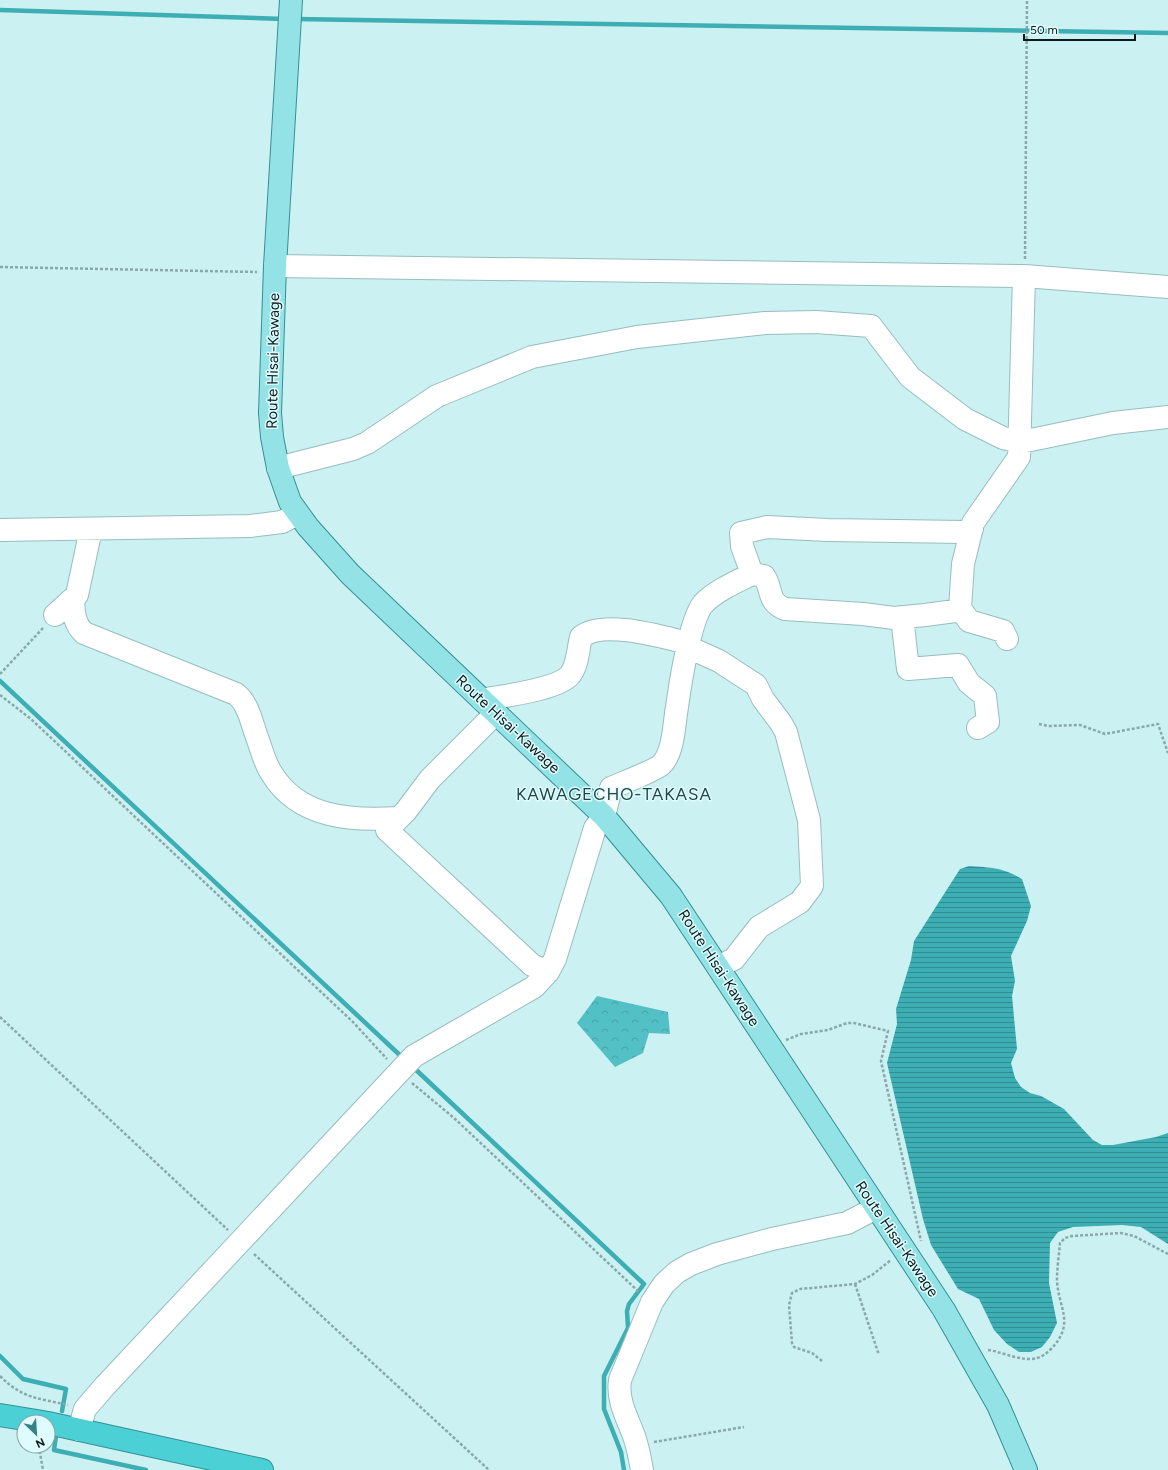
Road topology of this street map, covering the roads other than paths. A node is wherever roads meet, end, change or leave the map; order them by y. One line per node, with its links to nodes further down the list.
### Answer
1 (291, 3): 2 (main road, Route Hisai-Kawage)
2 (275, 269): 3 (street); 7 (main road, Route Hisai-Kawage)
3 (1024, 276): 4 (street); 6 (street)
4 (1168, 287)
5 (1168, 417): 6 (street)
6 (1021, 442): 7 (street); 9 (street)
7 (278, 468): 8 (main road, Route Hisai-Kawage)
8 (298, 514): 10 (street); 19 (main road, Route Hisai-Kawage)
9 (972, 528): 12 (street); 14 (street)
10 (91, 529): 11 (street); 13 (street)
11 (0, 530)
12 (752, 574): 16 (street); 18 (street)
13 (74, 601): 15 (street); 22 (street)
14 (960, 608): 16 (street); 17 (street)
15 (55, 615)
16 (902, 617): 20 (street)
17 (1007, 639)
18 (688, 645): 19 (street); 21 (street); 23 (street)
19 (489, 706): 21 (main road, Route Hisai-Kawage); 22 (street)
20 (978, 728)
21 (604, 816): 23 (main road, Route Hisai-Kawage); 24 (street)
22 (398, 818): 24 (street)
23 (718, 967): 25 (main road, Route Hisai-Kawage)
24 (548, 972): 29 (street)
25 (876, 1208): 31 (street); 32 (main road, Route Hisai-Kawage)
26 (0, 1415): 27 (highway)
27 (16, 1418)
28 (56, 1425): 29 (highway)
29 (79, 1430): 30 (highway)
30 (262, 1470)
31 (642, 1470)
32 (1026, 1470)

